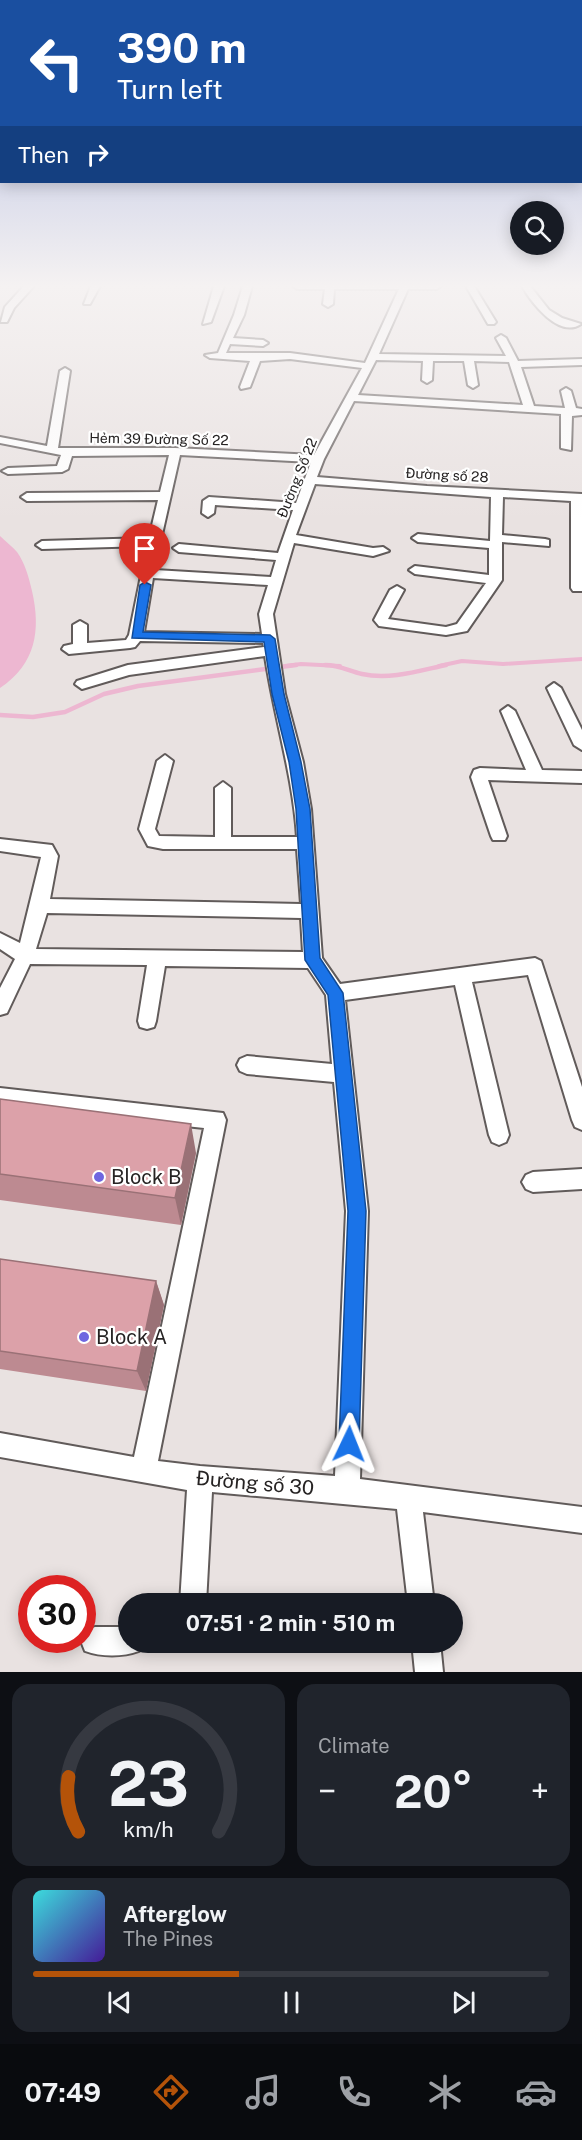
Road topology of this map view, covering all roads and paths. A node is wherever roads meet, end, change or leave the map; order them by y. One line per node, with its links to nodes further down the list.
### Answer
1 (254, 364): 9 (street)
2 (368, 364): 11 (street, Đường Số 22)
3 (428, 364): 7 (street)
4 (470, 364): 8 (street)
5 (515, 364): 12 (street)
6 (65, 371): 16 (street)
7 (427, 380)
8 (473, 385)
9 (244, 387)
10 (566, 391): 13 (street)
11 (351, 398): 12 (street); 19 (street, Đường Số 22)
12 (530, 410): 13 (street)
13 (573, 413): 15 (street)
14 (0, 440): 16 (street, Hẻm 39 Đường Số 22)
15 (567, 448)
16 (52, 450): 18 (street, Hẻm 39 Đường Số 22)
17 (175, 451): 18 (street, Hẻm 39 Đường Số 22); 19 (street, Hẻm 39 Đường Số 22); 23 (street)
18 (67, 453): 20 (street)
19 (318, 459): 21 (street, Đường Số 22)
20 (8, 471)
21 (311, 480): 22 (street, Đường số 28); 26 (street, Đường Số 22)
22 (497, 493): 25 (street, Đường số 28); 30 (street)
23 (165, 496): 24 (street); 31 (street)
24 (27, 497)
25 (580, 498): 41 (street)
26 (302, 507): 27 (street); 29 (street, Đường Số 22)
27 (208, 513)
28 (418, 537): 30 (street)
29 (289, 538): 35 (street); 36 (street, Đường Số 22)
30 (496, 541): 32 (street); 39 (street)
31 (157, 542): 33 (street); 38 (street)
32 (545, 543)
33 (42, 545)
34 (179, 548): 36 (street)
35 (383, 551)
36 (283, 557): 40 (street, Đường Số 22)
37 (415, 570): 39 (street)
38 (148, 574): 40 (street); 44 (street)
39 (495, 580): 42 (street)
40 (275, 581): 45 (street, Đường Số 22)
41 (578, 588)
42 (397, 590)
43 (80, 625): 44 (street)
44 (136, 636): 45 (street)
45 (271, 649): 46 (street); 56 (street)
46 (82, 684)
47 (554, 688): 49 (street)
48 (508, 711): 51 (street)
49 (582, 745)
50 (165, 761): 55 (street)
51 (537, 777): 52 (street); 54 (street)
52 (582, 777)
53 (223, 788): 55 (street)
54 (499, 836)
55 (223, 843): 56 (street)
56 (304, 843): 59 (street)
57 (0, 845): 58 (street)
58 (40, 906): 59 (street); 61 (street)
59 (309, 911): 63 (street)
60 (0, 940): 61 (street)
61 (26, 956): 62 (street); 66 (street)
62 (157, 959): 63 (street); 67 (street)
63 (313, 960): 65 (street)
64 (462, 976): 65 (street); 71 (street); 72 (street)
65 (335, 993): 69 (street)
66 (0, 1006)
67 (147, 1021)
68 (247, 1065): 69 (street)
69 (343, 1074): 78 (street)
70 (0, 1097): 76 (street)
71 (582, 1120)
72 (499, 1135)
73 (582, 1179): 74 (street)
74 (533, 1182)
75 (0, 1445): 76 (street, Đường số 30)
76 (143, 1471): 77 (street, Đường số 30)
77 (201, 1479): 78 (street, Đường số 30); 81 (street)
78 (347, 1490): 79 (street, Đường số 30)
79 (410, 1498): 80 (street, Đường số 30); 82 (street)
80 (582, 1520)
81 (194, 1593)
82 (420, 1593)
83 (96, 1641): 84 (street)
84 (118, 1641)
85 (427, 1653): 86 (street)
86 (429, 1672)

